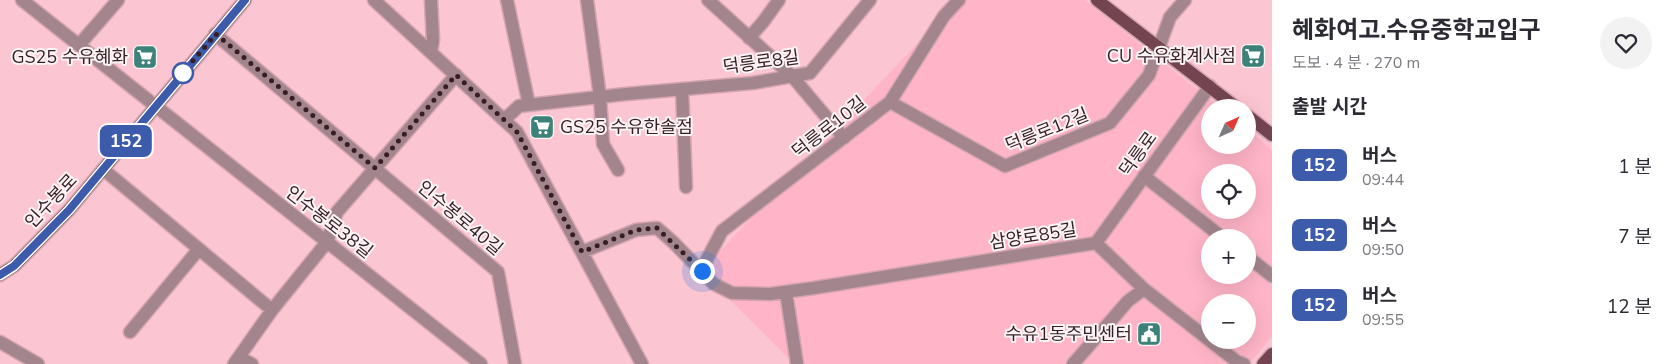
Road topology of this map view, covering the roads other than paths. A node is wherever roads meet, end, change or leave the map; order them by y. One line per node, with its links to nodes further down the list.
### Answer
1 (22, 0): 16 (street, 인수봉로38길)
2 (118, 0): 16 (street)
3 (245, 0): 14 (main road, 인수봉로)
4 (374, 0): 18 (street)
5 (432, 0): 18 (street)
6 (507, 0): 26 (street)
7 (587, 0): 23 (street)
8 (708, 0): 15 (street)
9 (779, 0): 15 (street)
10 (870, 0): 20 (street, 덕릉로8길)
11 (959, 0): 25 (street, 덕릉로10길)
12 (1097, 0): 17 (main road)
13 (1185, 0): 17 (street)
14 (216, 34): 27 (main road, 인수봉로); 32 (street, 인수봉로40길)
15 (749, 38): 20 (street)
16 (79, 45): 27 (street, 인수봉로38길)
17 (1159, 47): 21 (main road); 25 (street, 덕릉로12길)
18 (432, 52): 19 (street)
19 (456, 75): 28 (street); 32 (street)
20 (792, 76): 22 (street, 덕릉로8길); 31 (street)
21 (1210, 86): 24 (main road); 35 (street, 덕릉로)
22 (682, 89): 23 (street, 덕릉로8길); 36 (street)
23 (600, 97): 26 (street, 덕릉로8길); 34 (street)
24 (1226, 99)
25 (890, 102): 31 (street, 덕릉로10길)
26 (529, 105): 28 (street, 덕릉로8길)
27 (155, 106): 33 (main road, 인수봉로); 38 (street, 인수봉로38길)
28 (504, 120): 41 (street)
29 (1256, 122): 30 (main road)
30 (1272, 135)
31 (844, 138): 43 (street, 덕릉로10길)
32 (375, 168): 38 (street); 56 (street, 인수봉로40길)
33 (103, 169): 40 (street, 인수봉로); 44 (main road, 인수봉로)
34 (618, 170)
35 (1144, 176): 37 (street); 39 (street, 덕릉로)
36 (686, 187)
37 (1212, 229)
38 (327, 242): 48 (street); 55 (street, 인수봉로38길)
39 (1096, 243): 46 (street, 삼양로85길); 47 (street, 삼양로85길)
40 (199, 249): 48 (street, 인수봉로); 49 (street)
41 (582, 252): 47 (street, 삼양로85길); 57 (street)
42 (1256, 263): 45 (street)
43 (704, 265)
44 (0, 275)
45 (1272, 276)
46 (1144, 289): 59 (street); 60 (street, 삼양로85길)
47 (786, 292): 58 (street)
48 (272, 310): 52 (street)
49 (130, 332)
50 (0, 342): 53 (street)
51 (1272, 354): 61 (main road)
52 (237, 360): 54 (street)
53 (38, 364)
54 (252, 364)
55 (481, 364)
56 (515, 364)
57 (642, 364)
58 (797, 364)
59 (1074, 364)
60 (1244, 364)
61 (1263, 364)

